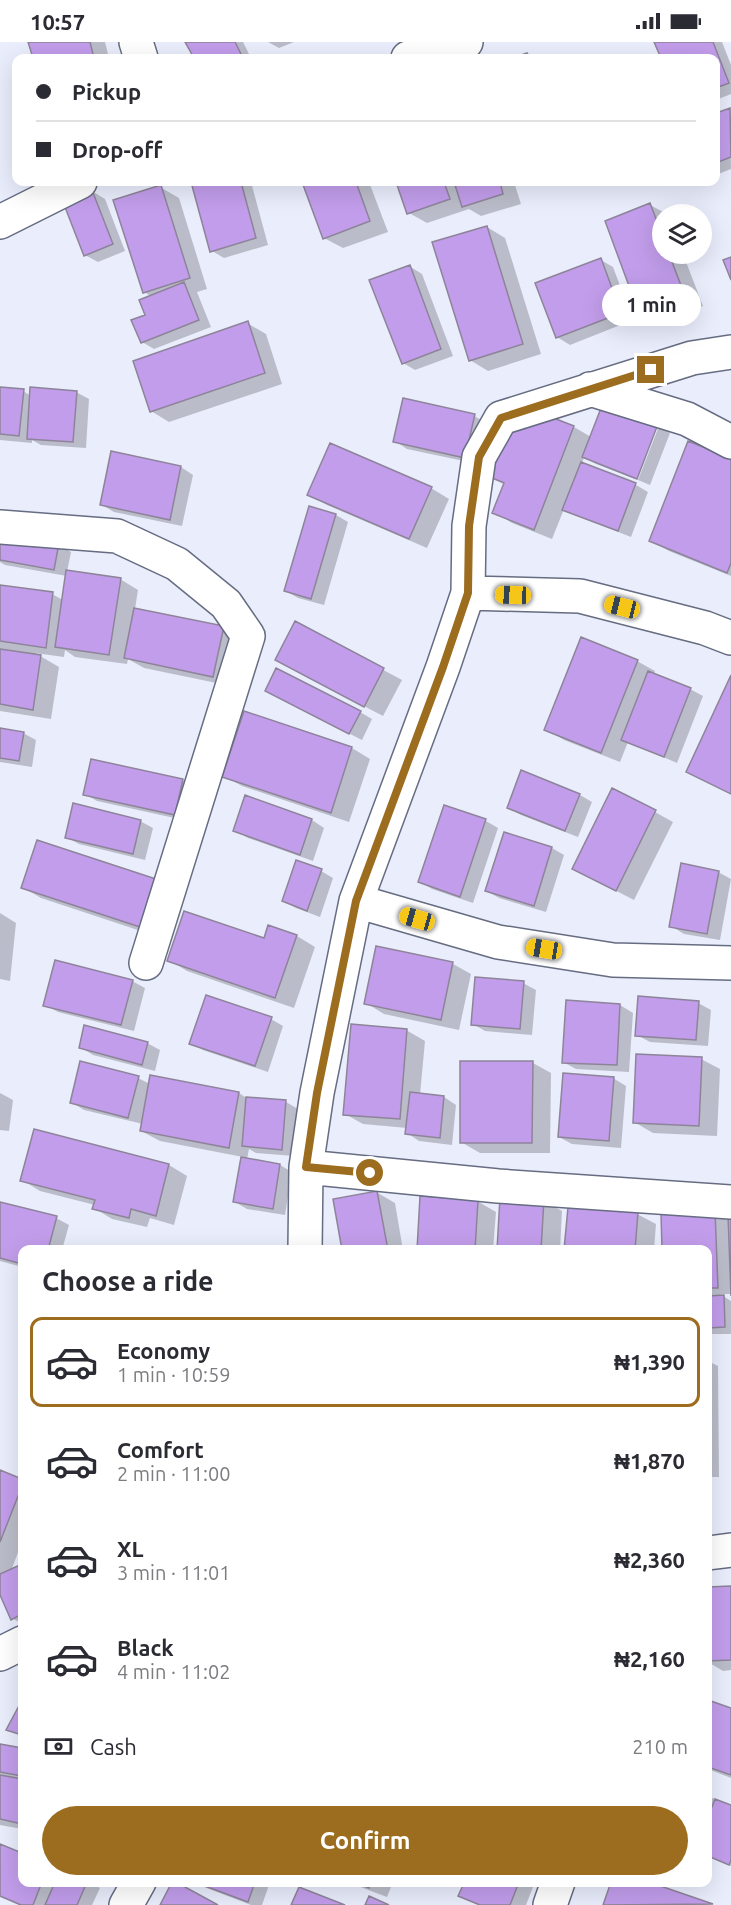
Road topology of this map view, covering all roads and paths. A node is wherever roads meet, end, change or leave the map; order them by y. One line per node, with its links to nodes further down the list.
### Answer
1 (466, 42): 2 (street)
2 (422, 54)
3 (72, 186): 4 (street)
4 (0, 222)
5 (731, 352): 6 (street)
6 (590, 389): 7 (street); 9 (street)
7 (731, 442)
8 (0, 527): 12 (street)
9 (468, 593): 10 (street); 11 (street)
10 (731, 638)
11 (356, 901): 13 (street); 14 (street)
12 (146, 963)
13 (731, 963)
14 (306, 1167): 15 (street); 16 (street)
15 (731, 1202)
16 (304, 1245)
17 (731, 1550): 18 (street)
18 (712, 1552)
19 (18, 1645): 20 (street)
20 (0, 1654)
21 (136, 1887): 23 (street)
22 (556, 1887): 24 (street)
23 (126, 1905)
24 (550, 1905)

